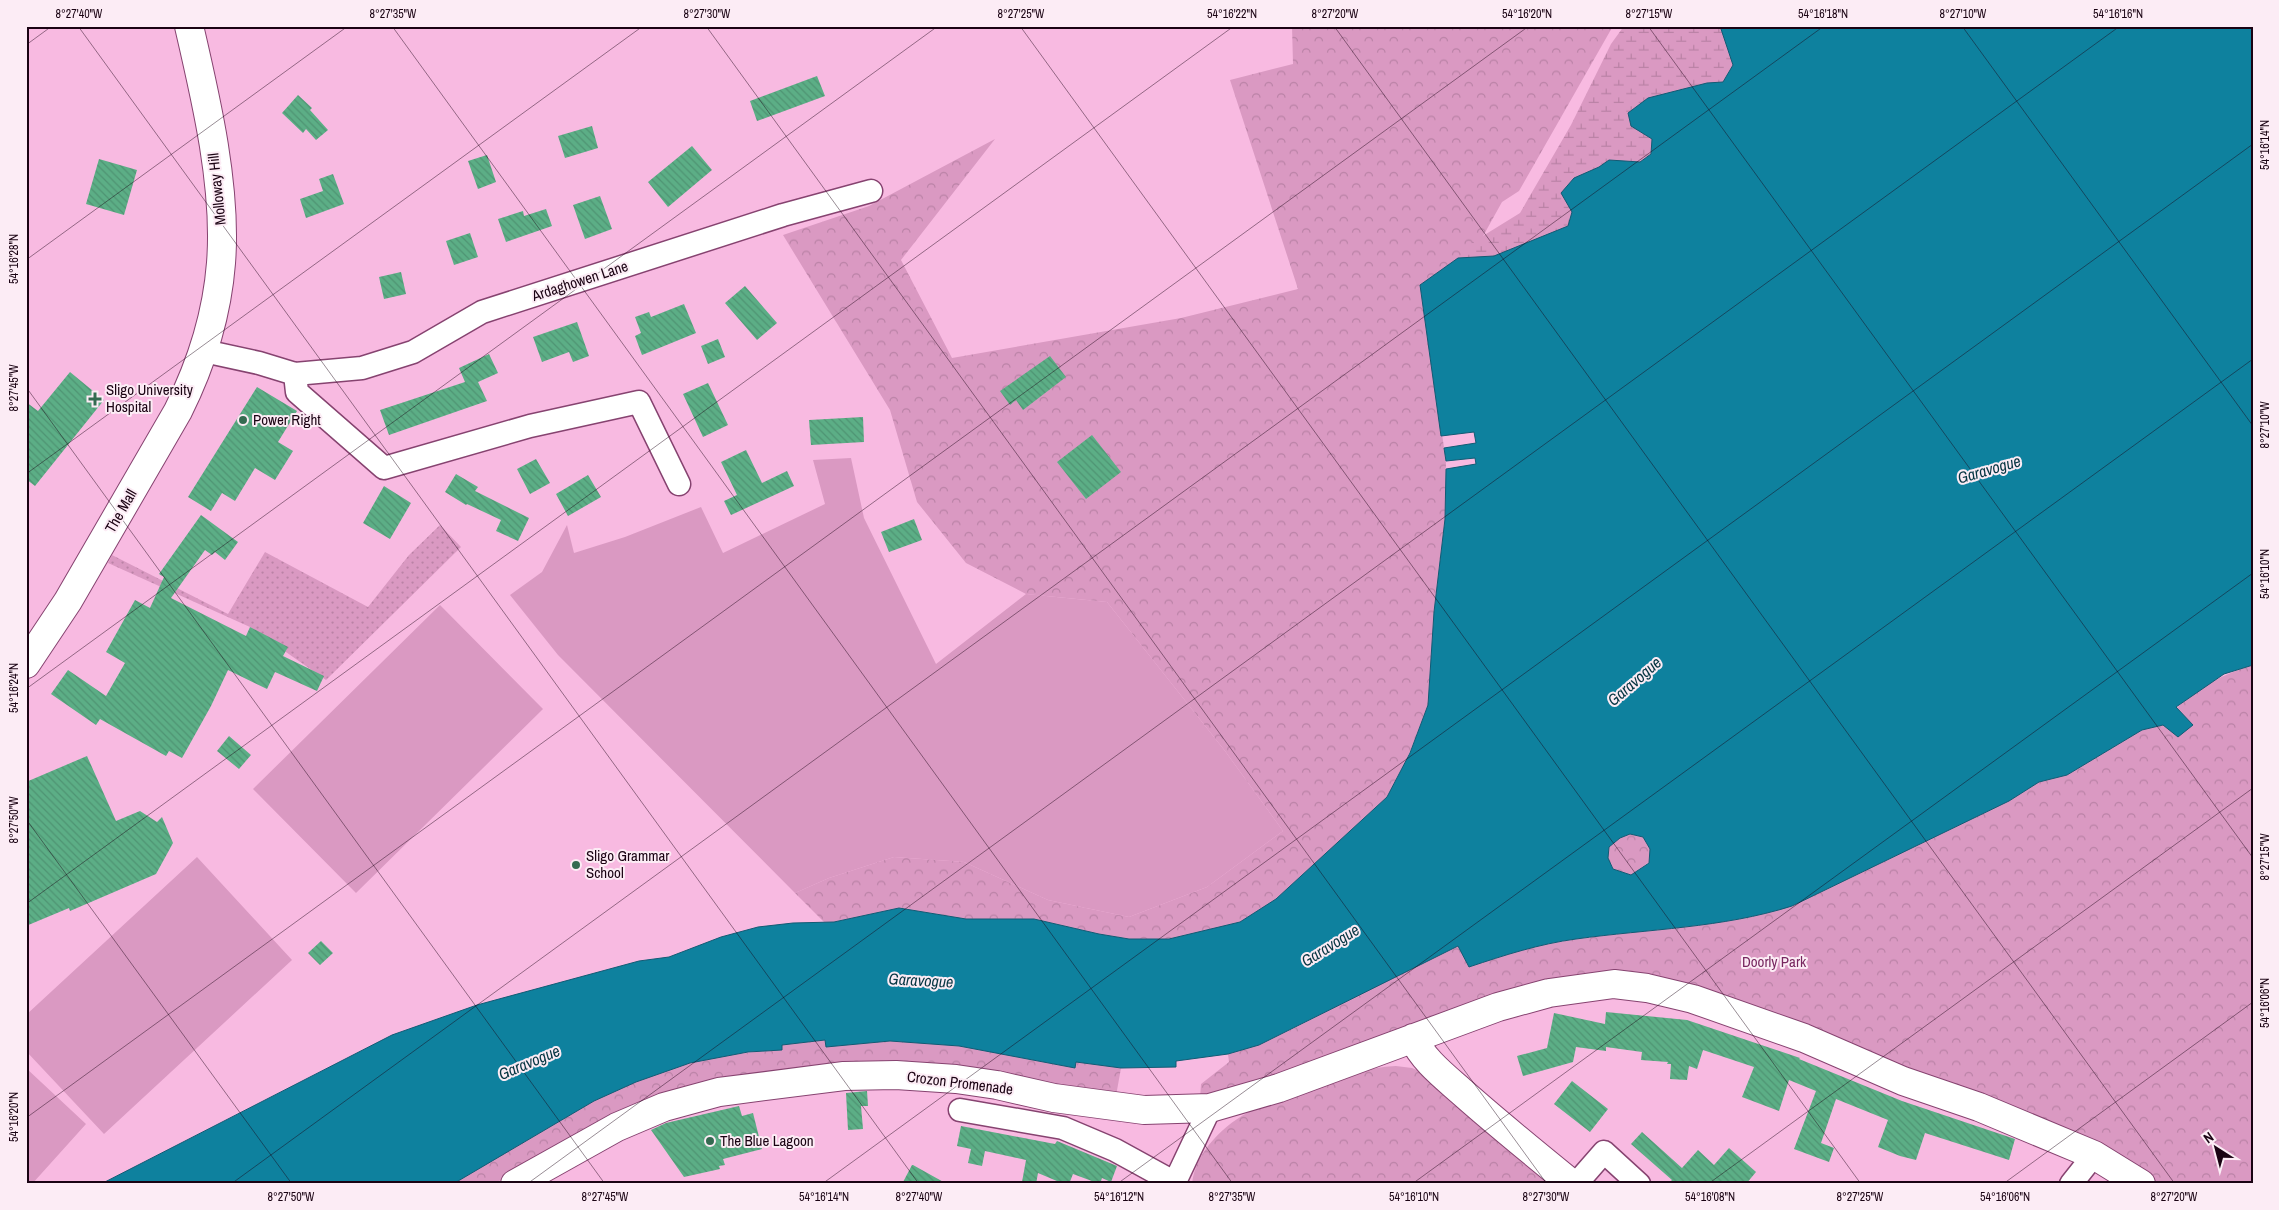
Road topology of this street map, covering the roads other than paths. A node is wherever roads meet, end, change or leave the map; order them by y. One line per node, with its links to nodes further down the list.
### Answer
1 (189, 26): 3 (street, Molloway Hill)
2 (871, 191): 4 (street, Ardaghowen Lane)
3 (204, 351): 4 (street, Ardaghowen Lane); 6 (street, The Mall)
4 (295, 374): 5 (street)
5 (679, 484)
6 (26, 664)
7 (1412, 1038): 8 (street, Crozon Promenade); 10 (street); 13 (street)
8 (1210, 1108): 11 (street); 12 (street, Crozon Promenade)
9 (960, 1110): 11 (street)
10 (2094, 1155): 15 (street); 16 (street)
11 (1175, 1183)
12 (515, 1184)
13 (1574, 1184): 14 (street)
14 (1639, 1184)
15 (2071, 1184)
16 (2141, 1184)

